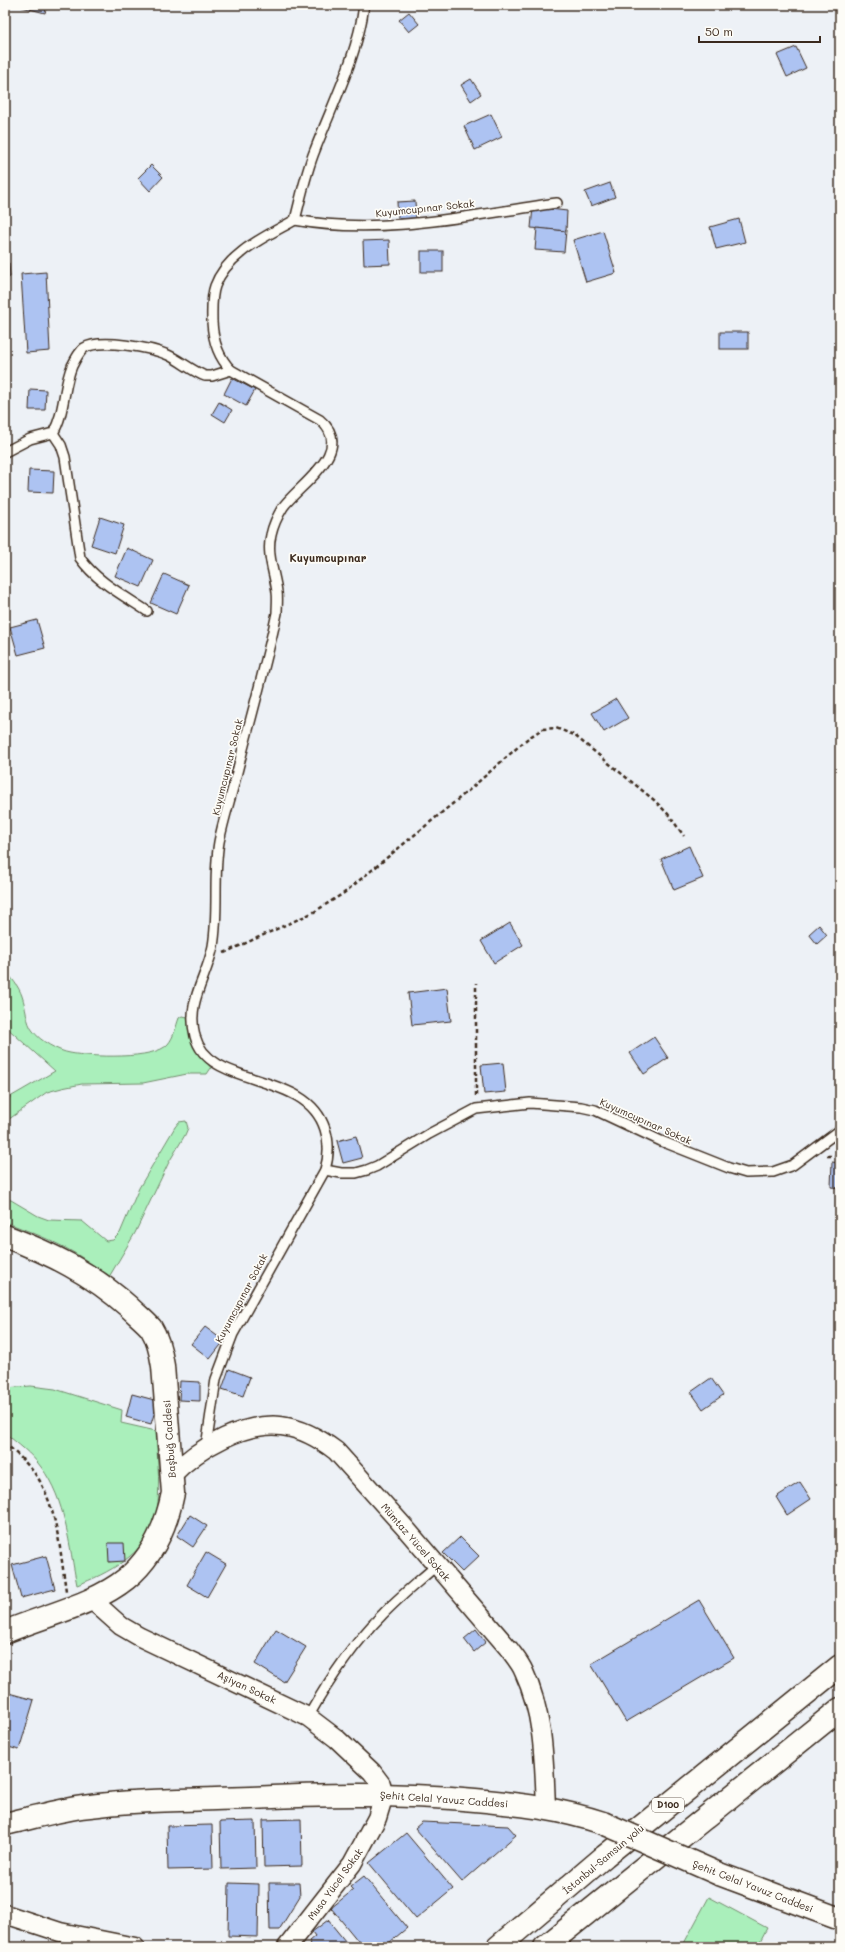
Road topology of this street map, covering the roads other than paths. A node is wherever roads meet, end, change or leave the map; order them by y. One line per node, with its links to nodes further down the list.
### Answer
1 (364, 5): 3 (lane)
2 (557, 203): 3 (lane, Kuyumcupınar Sokak)
3 (295, 220): 4 (lane, Kuyumcupınar Sokak)
4 (230, 370): 5 (lane); 9 (lane, Kuyumcupınar Sokak)
5 (53, 433): 6 (lane); 7 (lane)
6 (5, 452)
7 (147, 610)
8 (840, 1130): 9 (lane, Kuyumcupınar Sokak)
9 (324, 1170): 11 (lane, Kuyumcupınar Sokak)
10 (5, 1236): 12 (main road, Başbuğ Caddesi)
11 (206, 1447): 12 (street, Mümtaz Yücel Sokak); 13 (street, Mümtaz Yücel Sokak)
12 (171, 1476): 14 (main road, Başbuğ Caddesi)
13 (437, 1565): 18 (lane); 20 (street, Mümtaz Yücel Sokak)
14 (92, 1600): 15 (main road, Başbuğ Caddesi); 18 (street, Aşiyan Sokak)
15 (5, 1632)
16 (840, 1666): 26 (main road, İstanbul-Samsun yolu / D100)
17 (840, 1709): 27 (main road)
18 (308, 1717): 19 (street, Aşiyan Sokak)
19 (384, 1794): 20 (main road, Şehit Celal Yavuz Caddesi); 21 (main road, Şehit Celal Yavuz Caddesi); 25 (street, Musa Yücel Sokak)
20 (546, 1807): 23 (main road, Şehit Celal Yavuz Caddesi, bridge)
21 (5, 1824)
22 (5, 1914): 24 (street)
23 (840, 1919)
24 (135, 1947)
25 (286, 1947)
26 (498, 1947)
27 (545, 1947)

